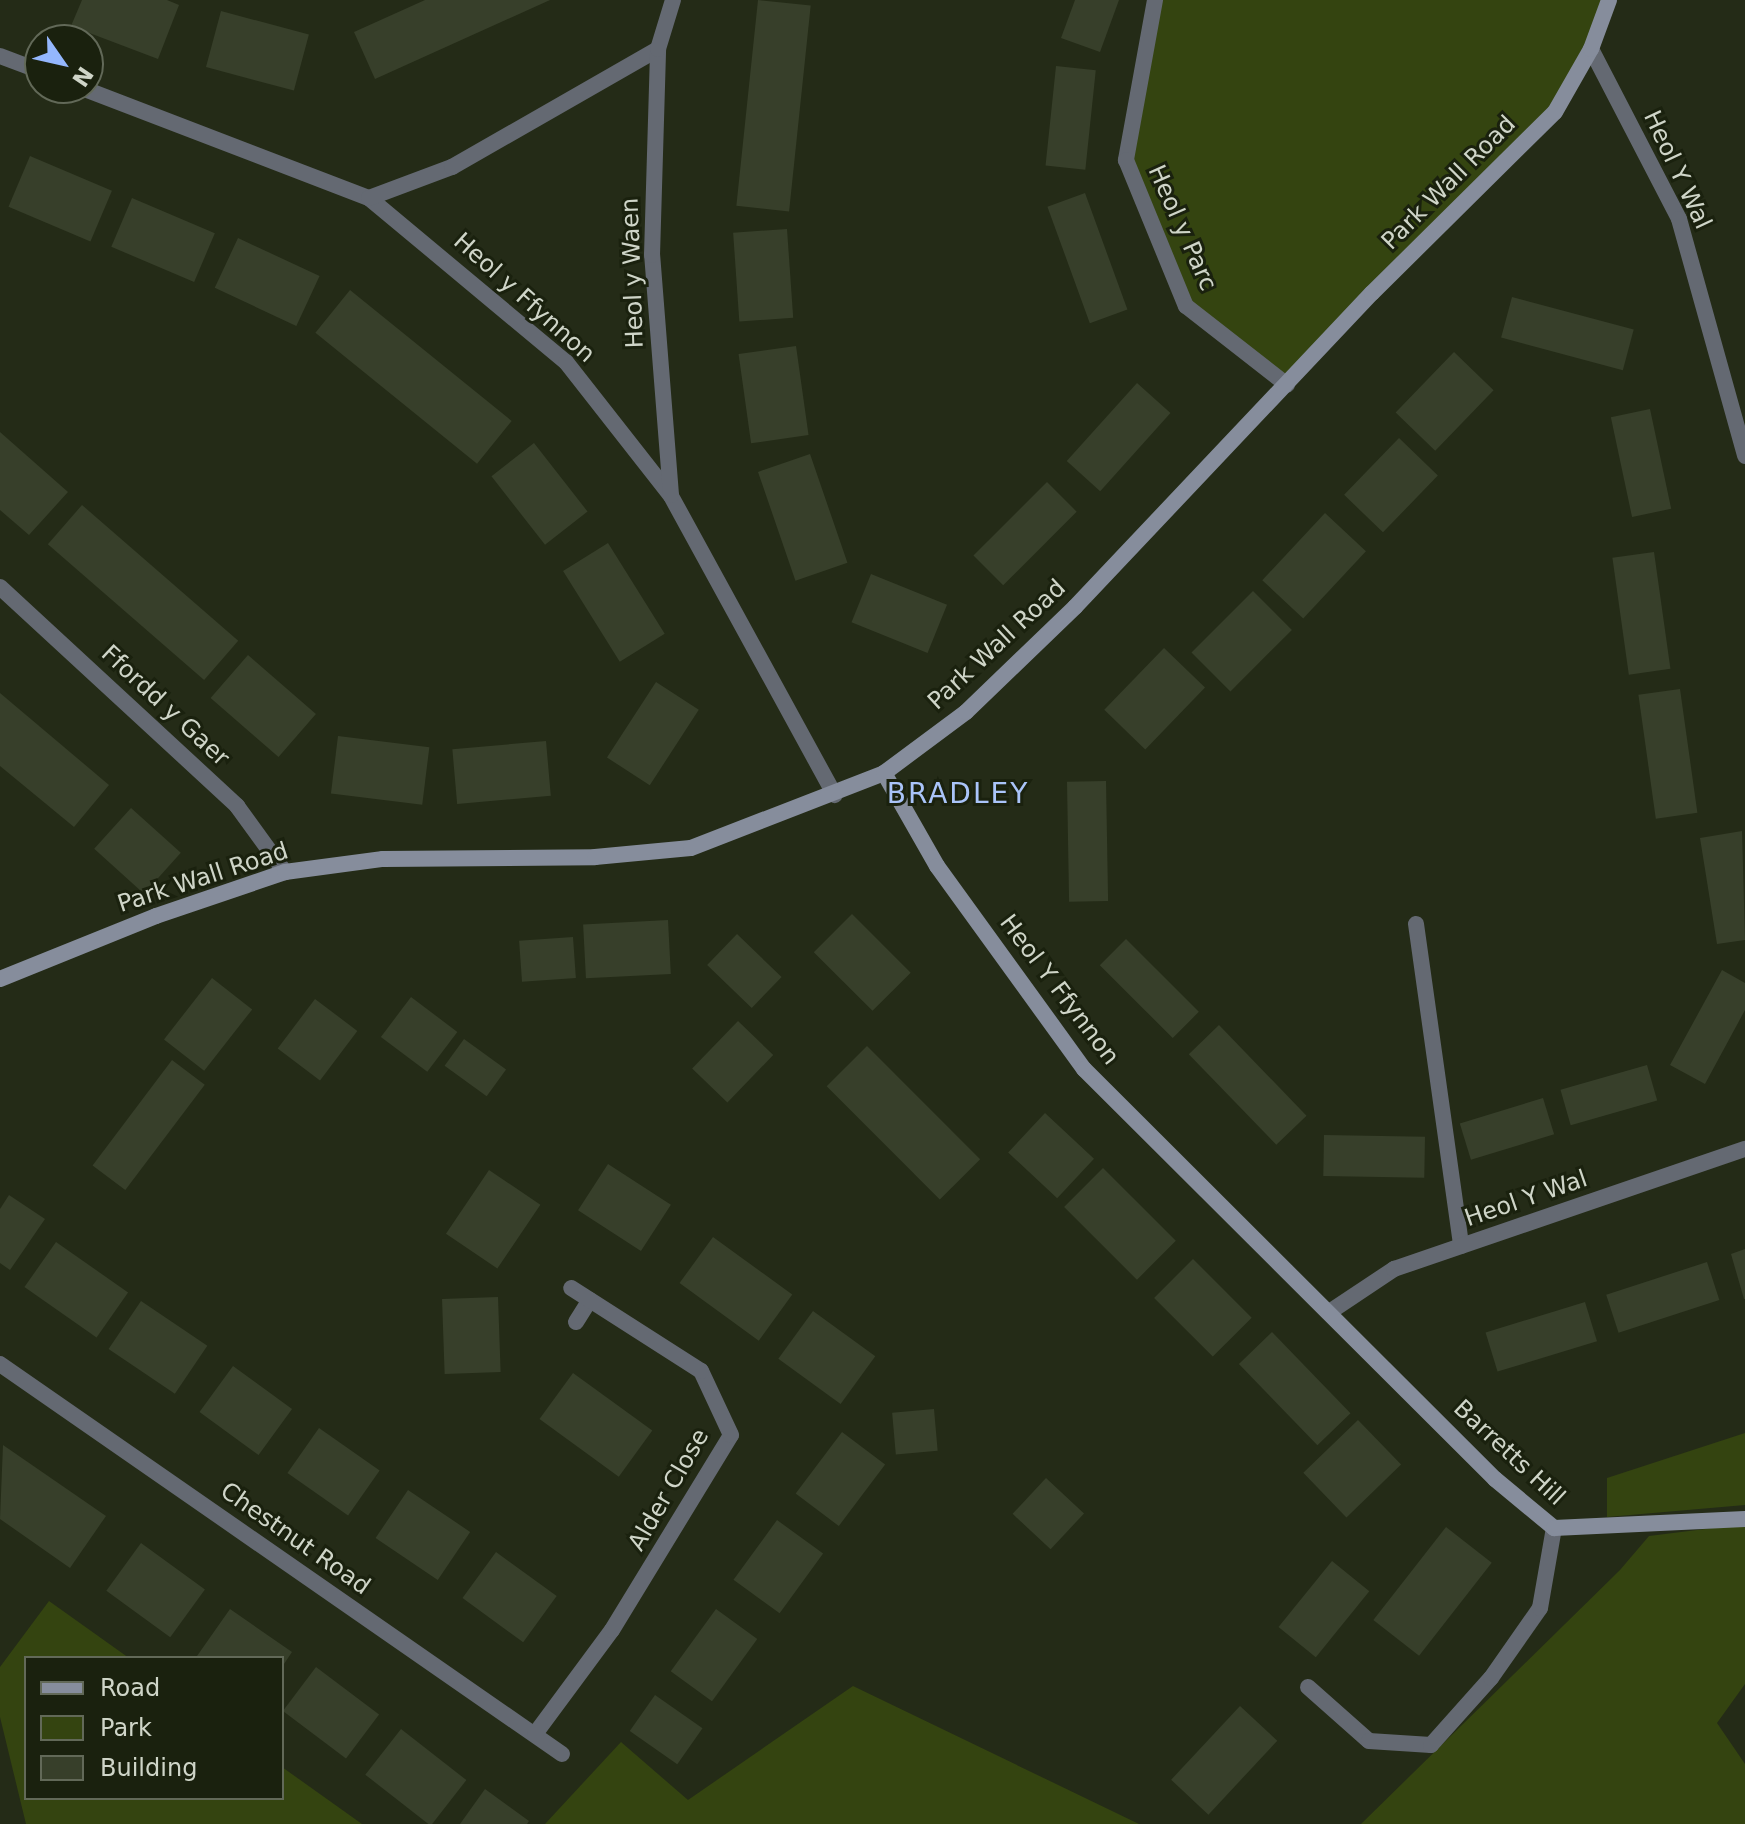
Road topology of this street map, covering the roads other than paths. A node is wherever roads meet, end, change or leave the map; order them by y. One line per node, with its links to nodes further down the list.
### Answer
1 (673, 0): 4 (street, Heol y Waen)
2 (1155, 0): 10 (street, Heol y Parc)
3 (1609, 0): 5 (street, Park Wall Road)
4 (658, 49): 9 (street); 12 (street, Heol y Waen)
5 (1591, 49): 10 (street, Park Wall Road); 11 (street, Heol Y Wal)
6 (0, 56): 7 (street)
7 (24, 65)
8 (104, 96): 9 (street, Heol y Ffynnon)
9 (369, 198): 12 (street, Heol y Ffynnon)
10 (1287, 385): 14 (street, Park Wall Road)
11 (1745, 456)
12 (671, 496): 15 (street, Heol y Ffynnon)
13 (0, 587): 16 (street, Ffordd y Gaer)
14 (884, 773): 15 (street, Park Wall Road); 23 (street, Heol Y Ffynnon)
15 (835, 795): 16 (street, Park Wall Road)
16 (285, 872): 18 (street, Park Wall Road)
17 (1416, 924): 20 (street)
18 (0, 979)
19 (1745, 1149): 20 (street, Heol Y Wal)
20 (1461, 1246): 23 (street, Heol Y Wal)
21 (571, 1288): 22 (street, Alder Close)
22 (590, 1300): 24 (street); 29 (street, Alder Close)
23 (1331, 1311): 27 (street, Barretts Hill)
24 (576, 1322)
25 (0, 1364): 29 (street, Chestnut Road)
26 (1745, 1519): 27 (street, Barretts Hill)
27 (1554, 1528): 28 (street)
28 (1308, 1687)
29 (535, 1734): 30 (street, Chestnut Road)
30 (562, 1754)

